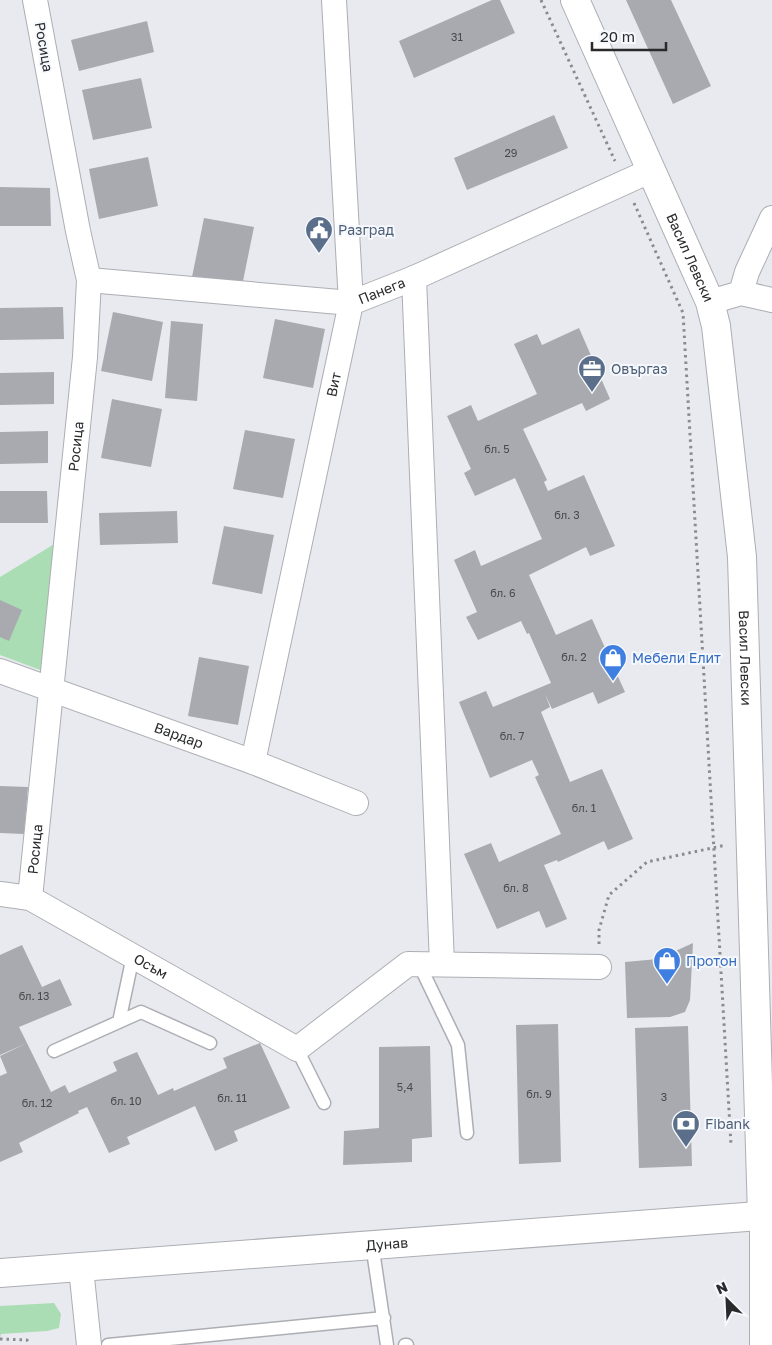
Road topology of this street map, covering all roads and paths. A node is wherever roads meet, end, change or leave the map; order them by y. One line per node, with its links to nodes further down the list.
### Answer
1 (36, 0): 9 (street, Росица)
2 (334, 0): 13 (street, Вит)
3 (542, 0): 6 (path)
4 (575, 0): 5 (street, Васил Левски)
5 (652, 170): 6 (street, Панега); 12 (street, Васил Левски)
6 (624, 182): 8 (street, Панега); 30 (path)
7 (772, 218): 10 (street)
8 (414, 278): 13 (street, Панега); 22 (street)
9 (89, 280): 13 (street, Панега); 15 (street, Росица)
10 (741, 293): 11 (street); 12 (street)
11 (772, 300)
12 (710, 302): 18 (street, Васил Левски)
13 (351, 303): 16 (street, Вит)
14 (0, 671): 15 (street, Вардар)
15 (51, 690): 16 (street, Вардар); 20 (street, Росица)
16 (253, 762): 17 (street, Вардар)
17 (356, 802)
18 (751, 841): 23 (path); 31 (street, Васил Левски)
19 (0, 894): 20 (street, Осъм)
20 (30, 898): 21 (street, Осъм)
21 (133, 956): 24 (lane); 26 (street, Осъм)
22 (431, 964): 23 (street); 26 (street); 29 (lane)
23 (599, 967)
24 (119, 1022): 25 (lane); 27 (lane)
25 (210, 1043)
26 (297, 1049): 28 (lane)
27 (54, 1051)
28 (324, 1104)
29 (467, 1133)
30 (732, 1147)
31 (767, 1214): 32 (street, Дунав); 41 (street, Васил Левски)
32 (372, 1244): 33 (street, Дунав); 35 (lane)
33 (81, 1268): 34 (street, Дунав); 38 (street)
34 (0, 1273)
35 (384, 1318): 39 (lane); 40 (lane)
36 (0, 1340): 37 (path)
37 (29, 1345)
38 (89, 1345)
39 (108, 1345)
40 (387, 1345)
41 (762, 1345)

